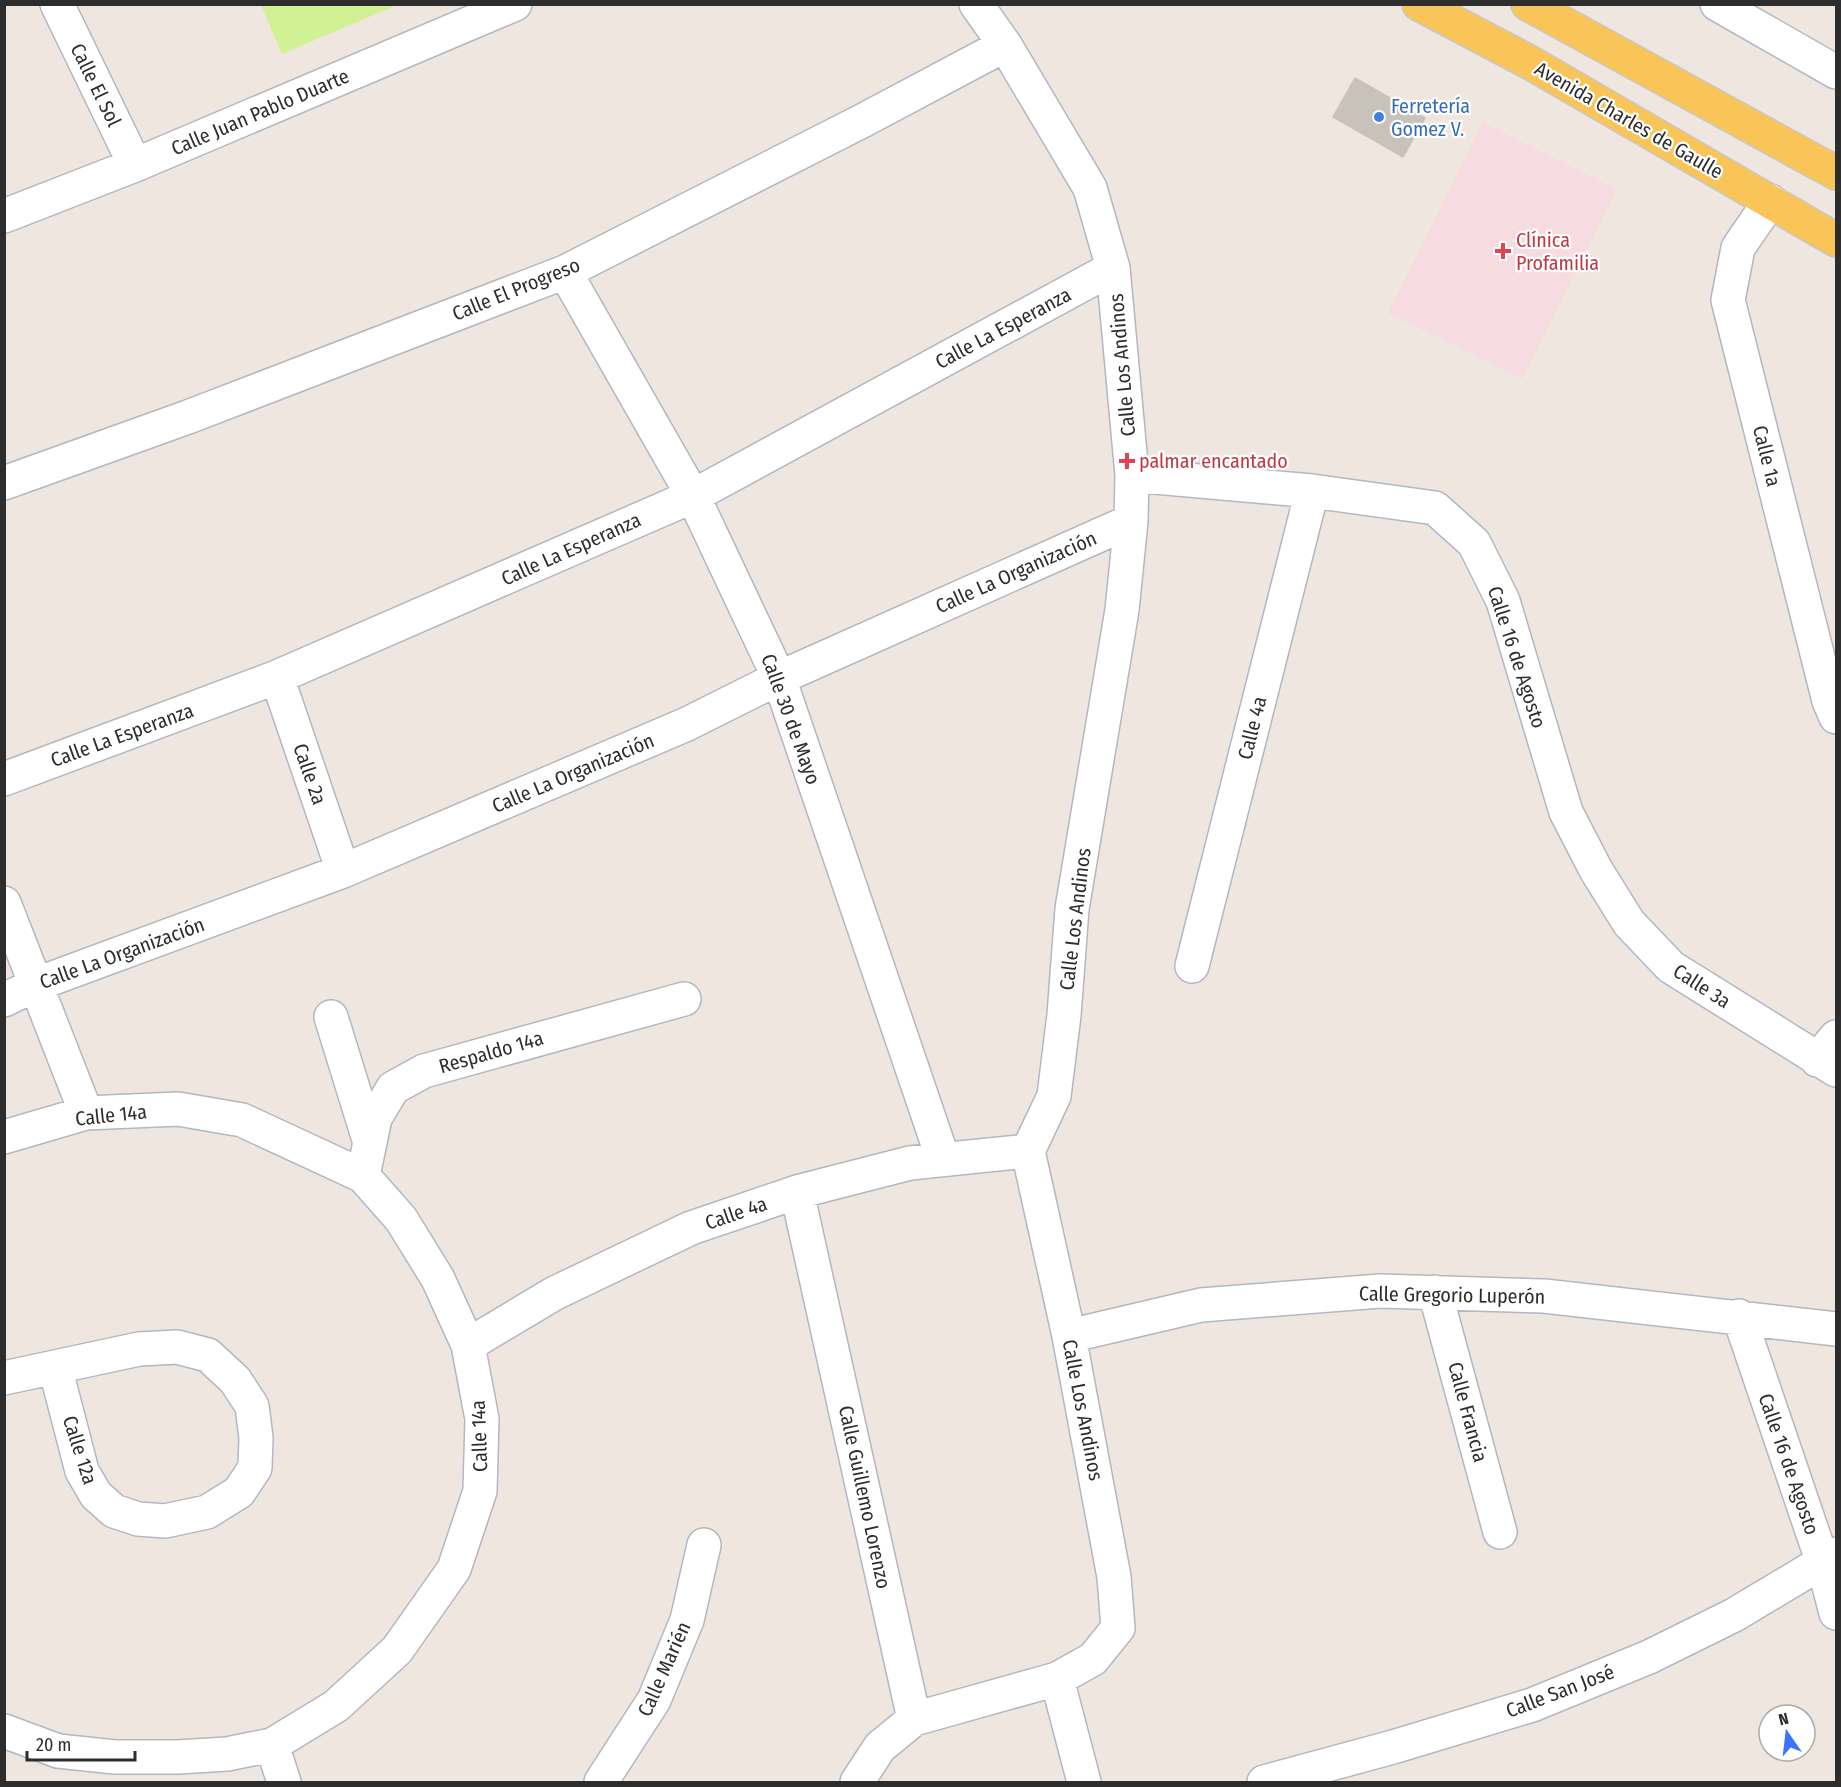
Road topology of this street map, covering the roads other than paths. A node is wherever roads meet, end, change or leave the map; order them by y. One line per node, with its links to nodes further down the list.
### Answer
1 (57, 4): 9 (street, Calle El Sol)
2 (515, 4): 9 (street, Calle Juan Pablo Duarte)
3 (976, 4): 7 (street, Calle Los Andinos)
4 (1419, 4): 11 (main road, Avenida Charles de Gaulle)
5 (1528, 4): 10 (main road)
6 (1717, 4): 8 (street)
7 (1005, 45): 14 (street, Calle Los Andinos); 15 (street, Calle El Progreso)
8 (1836, 72)
9 (135, 165): 12 (street, Calle Juan Pablo Duarte)
10 (1836, 173)
11 (1770, 201): 13 (main road, Avenida Charles de Gaulle); 23 (street, Calle 1a)
12 (4, 216)
13 (1836, 240)
14 (1113, 268): 16 (street, Calle Los Andinos); 19 (street, Calle La Esperanza)
15 (565, 272): 17 (street, Calle El Progreso); 19 (street, Calle 30 de Mayo)
16 (1132, 475): 18 (street, Calle 16 de Agosto); 20 (street, Calle Los Andinos)
17 (4, 483)
18 (1312, 491): 25 (street, Calle 16 de Agosto); 28 (street, Calle 4a)
19 (693, 496): 21 (street, Calle La Esperanza); 22 (street, Calle 30 de Mayo)
20 (1131, 521): 22 (street, Calle La Organización); 37 (street, Calle Los Andinos)
21 (277, 677): 24 (street, Calle La Esperanza); 26 (street, Calle 2a)
22 (779, 678): 26 (street, Calle La Organización); 38 (street, Calle 30 de Mayo)
23 (1836, 717)
24 (4, 779)
25 (1596, 870): 33 (street, Calle 3a)
26 (343, 871): 29 (street, Calle La Organización)
27 (4, 903): 29 (street)
28 (1192, 966)
29 (37, 984): 31 (street, Calle La Organización); 34 (street)
30 (684, 999): 36 (street, Respaldo 14a)
31 (4, 1000)
32 (331, 1017): 36 (street)
33 (1830, 1055)
34 (86, 1113): 35 (street, Calle 14a); 39 (street, Calle 14a)
35 (4, 1137)
36 (370, 1143): 39 (street, Respaldo 14a)
37 (1028, 1151): 38 (street, Calle 4a); 44 (street, Calle Los Andinos)
38 (943, 1160): 40 (street, Calle 4a)
39 (363, 1176): 45 (street, Calle 14a)
40 (797, 1192): 45 (street, Calle 4a); 53 (street, Calle Guillemo Lorenzo)
41 (1436, 1292): 42 (street, Calle Gregorio Luperón); 44 (street, Calle Gregorio Luperón); 48 (street, Calle Francia)
42 (1739, 1316): 43 (street, Calle Gregorio Luperón); 50 (street, Calle 16 de Agosto)
43 (1836, 1329)
44 (1069, 1336): 52 (street, Calle Los Andinos)
45 (468, 1345): 55 (street, Calle 14a)
46 (56, 1367): 46 (street, Calle 12a); 47 (street, Calle 12a)
47 (4, 1378)
48 (1500, 1532)
49 (704, 1545): 57 (street, Calle Marién)
50 (1830, 1558): 51 (street, Calle 16 de Agosto); 60 (street, Calle San José)
51 (1836, 1613)
52 (1057, 1679): 53 (street, Calle Los Andinos); 59 (street)
53 (914, 1719): 58 (street)
54 (4, 1731): 55 (street, Calle 14a)
55 (272, 1745): 56 (street)
56 (284, 1782)
57 (601, 1782)
58 (858, 1782)
59 (1084, 1782)
60 (1264, 1782)

